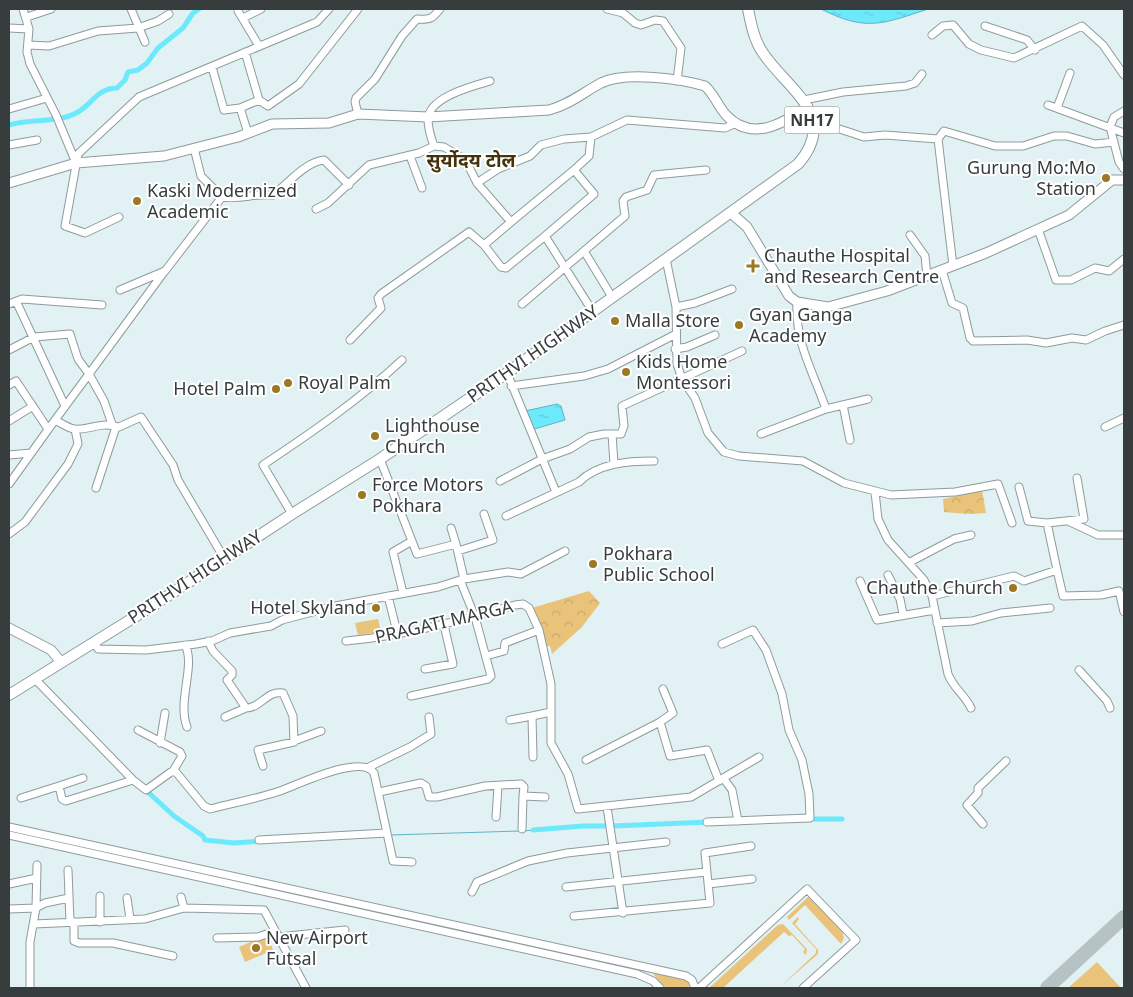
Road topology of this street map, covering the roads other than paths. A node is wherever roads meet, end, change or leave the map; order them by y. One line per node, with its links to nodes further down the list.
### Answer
1 (23, 9): 12 (street)
2 (51, 9): 12 (street)
3 (131, 9): 16 (street)
4 (261, 9): 13 (street)
5 (329, 9): 21 (street)
6 (358, 9): 31 (street)
7 (440, 9): 38 (street)
8 (607, 9): 29 (street)
9 (748, 9): 32 (highway, PRITHVI HIGHWAY / NH17)
10 (238, 11): 13 (street)
11 (169, 14): 16 (street)
12 (27, 18): 17 (street)
13 (243, 18): 21 (street)
14 (985, 26): 22 (street)
15 (9, 28): 17 (street)
16 (138, 28): 19 (street); 20 (street)
17 (29, 29): 20 (street)
18 (932, 35): 22 (street)
19 (145, 42)
20 (28, 45): 30 (street)
21 (259, 46): 23 (street)
22 (1034, 50): 27 (street)
23 (246, 52): 24 (street); 31 (street)
24 (212, 67): 34 (street); 53 (street)
25 (1070, 73): 35 (street)
26 (922, 74): 32 (street)
27 (1124, 74)
28 (490, 81): 39 (street)
29 (677, 81): 39 (main road); 41 (main road)
30 (47, 98): 36 (street); 53 (street)
31 (259, 100): 34 (street)
32 (806, 104): 40 (highway, PRITHVI HIGHWAY / NH17); 41 (main road)
33 (1048, 105): 35 (street)
34 (240, 108): 43 (street)
35 (1057, 108): 42 (street)
36 (9, 109)
37 (1124, 111): 42 (street)
38 (358, 114): 39 (main road); 43 (main road)
39 (428, 117): 50 (street)
40 (812, 120): 46 (street); 64 (highway, PRITHVI HIGHWAY / NH17)
41 (736, 123): 45 (street)
42 (1110, 127): 44 (street); 48 (street)
43 (248, 132): 51 (main road)
44 (1124, 133)
45 (591, 137): 54 (street); 59 (street)
46 (938, 139): 48 (street); 74 (street)
47 (37, 140): 49 (street)
48 (1114, 142): 56 (street)
49 (9, 145)
50 (434, 146): 52 (street); 59 (street)
51 (194, 148): 53 (main road); 62 (street)
52 (410, 156): 60 (street); 61 (street)
53 (76, 163): 58 (main road); 65 (street)
54 (574, 170): 66 (street); 69 (street)
55 (706, 170): 71 (street)
56 (1124, 170)
57 (1124, 180): 67 (main road)
58 (9, 183)
59 (477, 183): 66 (street)
60 (349, 185): 62 (street); 63 (street)
61 (422, 188)
62 (222, 197): 77 (street)
63 (316, 210)
64 (731, 213): 72 (highway, PRITHVI HIGHWAY / NH17); 83 (main road)
65 (119, 217)
66 (511, 222): 70 (street)
67 (1038, 229): 73 (street); 74 (main road)
68 (910, 235): 78 (street)
69 (545, 236): 70 (street); 75 (street)
70 (484, 245): 93 (street)
71 (584, 251): 75 (street); 81 (street)
72 (666, 259): 81 (highway, PRITHVI HIGHWAY / NH17); 87 (street)
73 (1124, 259)
74 (953, 266): 76 (main road)
75 (564, 268): 85 (street); 88 (street)
76 (942, 270): 78 (main road); 89 (street)
77 (165, 271): 80 (street); 99 (street)
78 (928, 276): 83 (main road)
79 (732, 289): 87 (street)
80 (120, 290)
81 (612, 297): 88 (highway, PRITHVI HIGHWAY / NH17)
82 (17, 302): 84 (street); 86 (street); 92 (street)
83 (798, 302): 107 (street)
84 (9, 304)
85 (522, 304)
86 (102, 305)
87 (676, 307): 90 (street)
88 (593, 312): 98 (highway, PRITHVI HIGHWAY / NH17)
89 (1124, 325)
90 (676, 334): 94 (street); 102 (street)
91 (715, 335): 94 (street)
92 (34, 337): 95 (street); 99 (street); 106 (street)
93 (350, 340)
94 (675, 349): 100 (street)
95 (9, 350)
96 (742, 351): 100 (street)
97 (402, 360): 131 (street)
98 (507, 373): 102 (street); 120 (highway, PRITHVI HIGHWAY / NH17)
99 (89, 374): 106 (street); 111 (street)
100 (682, 378): 115 (street); 130 (street)
101 (9, 385): 105 (street)
102 (511, 386): 121 (street)
103 (868, 399): 104 (street)
104 (843, 405): 107 (street); 117 (street)
105 (33, 406): 110 (street); 114 (street)
106 (65, 406): 109 (street)
107 (826, 409): 116 (street)
108 (1124, 418): 112 (street)
109 (55, 420): 113 (street); 114 (street)
110 (9, 421)
111 (114, 425): 113 (street); 128 (street); 144 (street)
112 (1105, 428)
113 (75, 429): 138 (street)
114 (48, 430): 118 (street)
115 (612, 434): 121 (street); 123 (street)
116 (761, 434)
117 (850, 440)
118 (31, 453): 119 (street); 126 (street)
119 (9, 455)
120 (380, 459): 131 (highway, PRITHVI HIGHWAY / NH17); 141 (street)
121 (542, 459): 125 (street); 129 (street)
122 (654, 461): 123 (street)
123 (614, 464): 129 (street)
124 (1077, 478): 134 (street)
125 (500, 481)
126 (9, 484)
127 (1019, 487): 136 (street)
128 (96, 488)
129 (556, 492): 133 (street)
130 (875, 492): 135 (street); 145 (street)
131 (292, 514): 144 (highway, PRITHVI HIGHWAY / NH17)
132 (484, 514): 142 (street)
133 (506, 516)
134 (1068, 520): 136 (street); 140 (street)
135 (1012, 523)
136 (1047, 523): 146 (street)
137 (451, 528): 142 (street)
138 (9, 534)
139 (970, 535): 145 (street)
140 (1124, 535)
141 (412, 541): 142 (street); 150 (street)
142 (457, 548): 148 (street)
143 (565, 551): 148 (street)
144 (224, 558): 166 (highway, PRITHVI HIGHWAY / NH17)
145 (910, 562): 152 (street)
146 (1057, 570): 152 (street); 155 (street)
147 (888, 575): 156 (street)
148 (462, 579): 150 (street); 157 (street)
149 (860, 581): 156 (street)
150 (403, 593): 151 (street)
151 (388, 596): 162 (street); 163 (street)
152 (932, 596): 154 (street)
153 (1050, 608): 158 (street)
154 (935, 610): 156 (street); 158 (street)
155 (1124, 612)
156 (903, 614)
157 (475, 617): 159 (street, PRAGATI MARGA); 161 (street, PRAGATI MARGA); 168 (street)
158 (938, 623): 177 (street)
159 (444, 625): 162 (street, PRAGATI MARGA); 170 (street)
160 (9, 628): 169 (main road)
161 (538, 630): 168 (street); 179 (street, PRAGATI MARGA)
162 (398, 636): 164 (street, PRAGATI MARGA)
163 (208, 641): 167 (street); 176 (street)
164 (346, 641)
165 (722, 644): 209 (street)
166 (88, 646): 167 (street); 169 (highway, PRITHVI HIGHWAY / NH17)
167 (185, 646): 186 (street)
168 (486, 656): 175 (street)
169 (61, 662): 172 (highway, PRITHVI HIGHWAY / NH17)
170 (424, 669)
171 (1079, 670): 178 (street)
172 (34, 678): 174 (highway, PRITHVI HIGHWAY / NH17); 199 (street)
173 (664, 689): 185 (street)
174 (9, 695)
175 (411, 696)
176 (246, 708): 182 (street); 189 (street)
177 (971, 708)
178 (1110, 708)
179 (551, 712): 181 (street); 207 (street, PRAGATI MARGA)
180 (165, 713): 190 (street)
181 (532, 716): 184 (street); 191 (street)
182 (225, 717)
183 (429, 717): 196 (street)
184 (510, 720)
185 (660, 722): 193 (street); 200 (street)
186 (187, 727)
187 (138, 730): 190 (street)
188 (320, 731): 189 (street)
189 (294, 741): 195 (street)
190 (160, 743): 197 (street)
191 (533, 757)
192 (759, 757): 200 (street, PRAGATI MARGA)
193 (586, 760)
194 (1006, 761): 211 (street)
195 (263, 766)
196 (369, 767): 197 (street); 203 (street)
197 (173, 770): 199 (street)
198 (83, 778): 201 (street)
199 (133, 780): 201 (street)
200 (722, 780): 207 (street, PRAGATI MARGA); 209 (street)
201 (59, 786): 206 (street)
202 (498, 786): 203 (street); 204 (street); 208 (street)
203 (378, 792): 214 (street)
204 (523, 796): 205 (street); 213 (street)
205 (545, 796)
206 (21, 798)
207 (606, 807): 219 (street)
208 (496, 817)
209 (738, 821): 210 (street)
210 (707, 822)
211 (983, 824)
212 (9, 827): 249 (street)
213 (522, 829)
214 (387, 833): 216 (street); 220 (street)
215 (9, 835): 252 (street)
216 (259, 840)
217 (666, 842): 219 (street)
218 (751, 846): 223 (street)
219 (614, 848): 226 (street); 230 (street)
220 (412, 862)
221 (37, 865): 224 (street)
222 (68, 870): 233 (street)
223 (706, 872): 226 (street); 228 (street)
224 (37, 878): 227 (street); 235 (street)
225 (752, 878): 228 (street)
226 (619, 881): 229 (street); 238 (street)
227 (9, 884)
228 (708, 884): 238 (street)
229 (566, 887)
230 (472, 892)
231 (100, 896): 242 (street)
232 (181, 897): 236 (street)
233 (69, 898): 235 (street); 241 (street)
234 (127, 898): 240 (street)
235 (36, 908): 237 (street); 243 (street)
236 (184, 908): 240 (street); 245 (street)
237 (9, 909)
238 (623, 913): 239 (street)
239 (574, 916)
240 (130, 919): 242 (street)
241 (72, 922): 242 (street); 243 (street); 247 (street)
242 (100, 922)
243 (34, 924): 250 (street)
244 (345, 930): 245 (street)
245 (277, 934): 246 (street); 251 (street)
246 (217, 938)
247 (173, 956)
248 (716, 973): 249 (street); 254 (street); 255 (street)
249 (686, 976): 253 (street)
250 (30, 988)
251 (306, 988)
252 (660, 988)
253 (695, 988)
254 (699, 988)
255 (803, 988)

